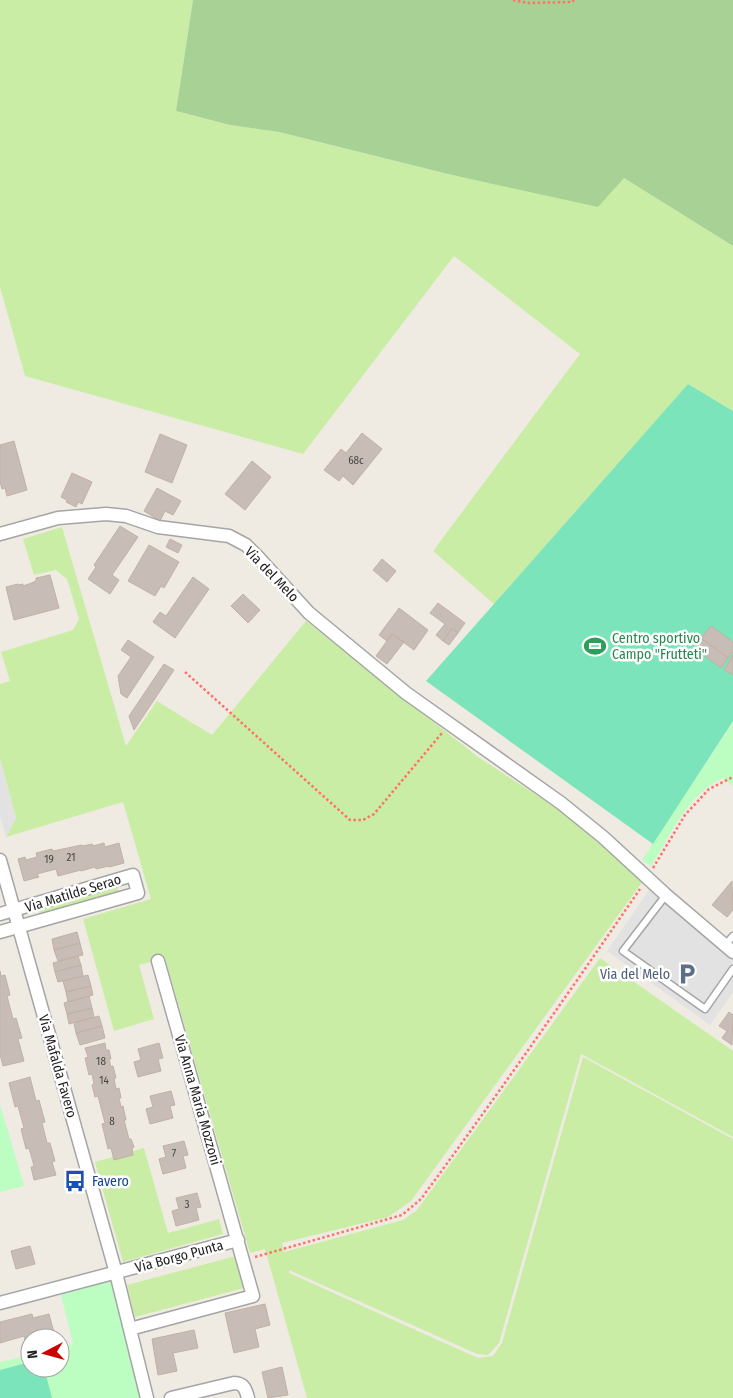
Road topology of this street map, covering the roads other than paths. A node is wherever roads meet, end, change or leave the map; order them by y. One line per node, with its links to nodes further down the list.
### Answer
1 (0, 534): 3 (street, Via del Melo)
2 (0, 860): 4 (street, Via Mafalda Favero)
3 (666, 895): 8 (street, Via del Melo); 10 (lane)
4 (14, 910): 5 (street, Via Matilde Serao); 6 (street, Via Mafalda Favero); 6 (street, Via Matilde Serao)
5 (0, 914)
6 (19, 927): 7 (street, Via Matilde Serao); 12 (street, Via Mafalda Favero)
7 (0, 932)
8 (730, 944)
9 (158, 961): 11 (street, Via Anna Maria Mozzoni)
10 (733, 969)
11 (238, 1240): 12 (street, Via Borgo Punta); 14 (street, Via Borgo Punta)
12 (116, 1273): 13 (street, Via Borgo Punta); 14 (street, Via Mafalda Favero)
13 (0, 1303)
14 (130, 1329): 15 (street, Via Mafalda Favero)
15 (148, 1398)
16 (171, 1398): 17 (street)
17 (248, 1398)

